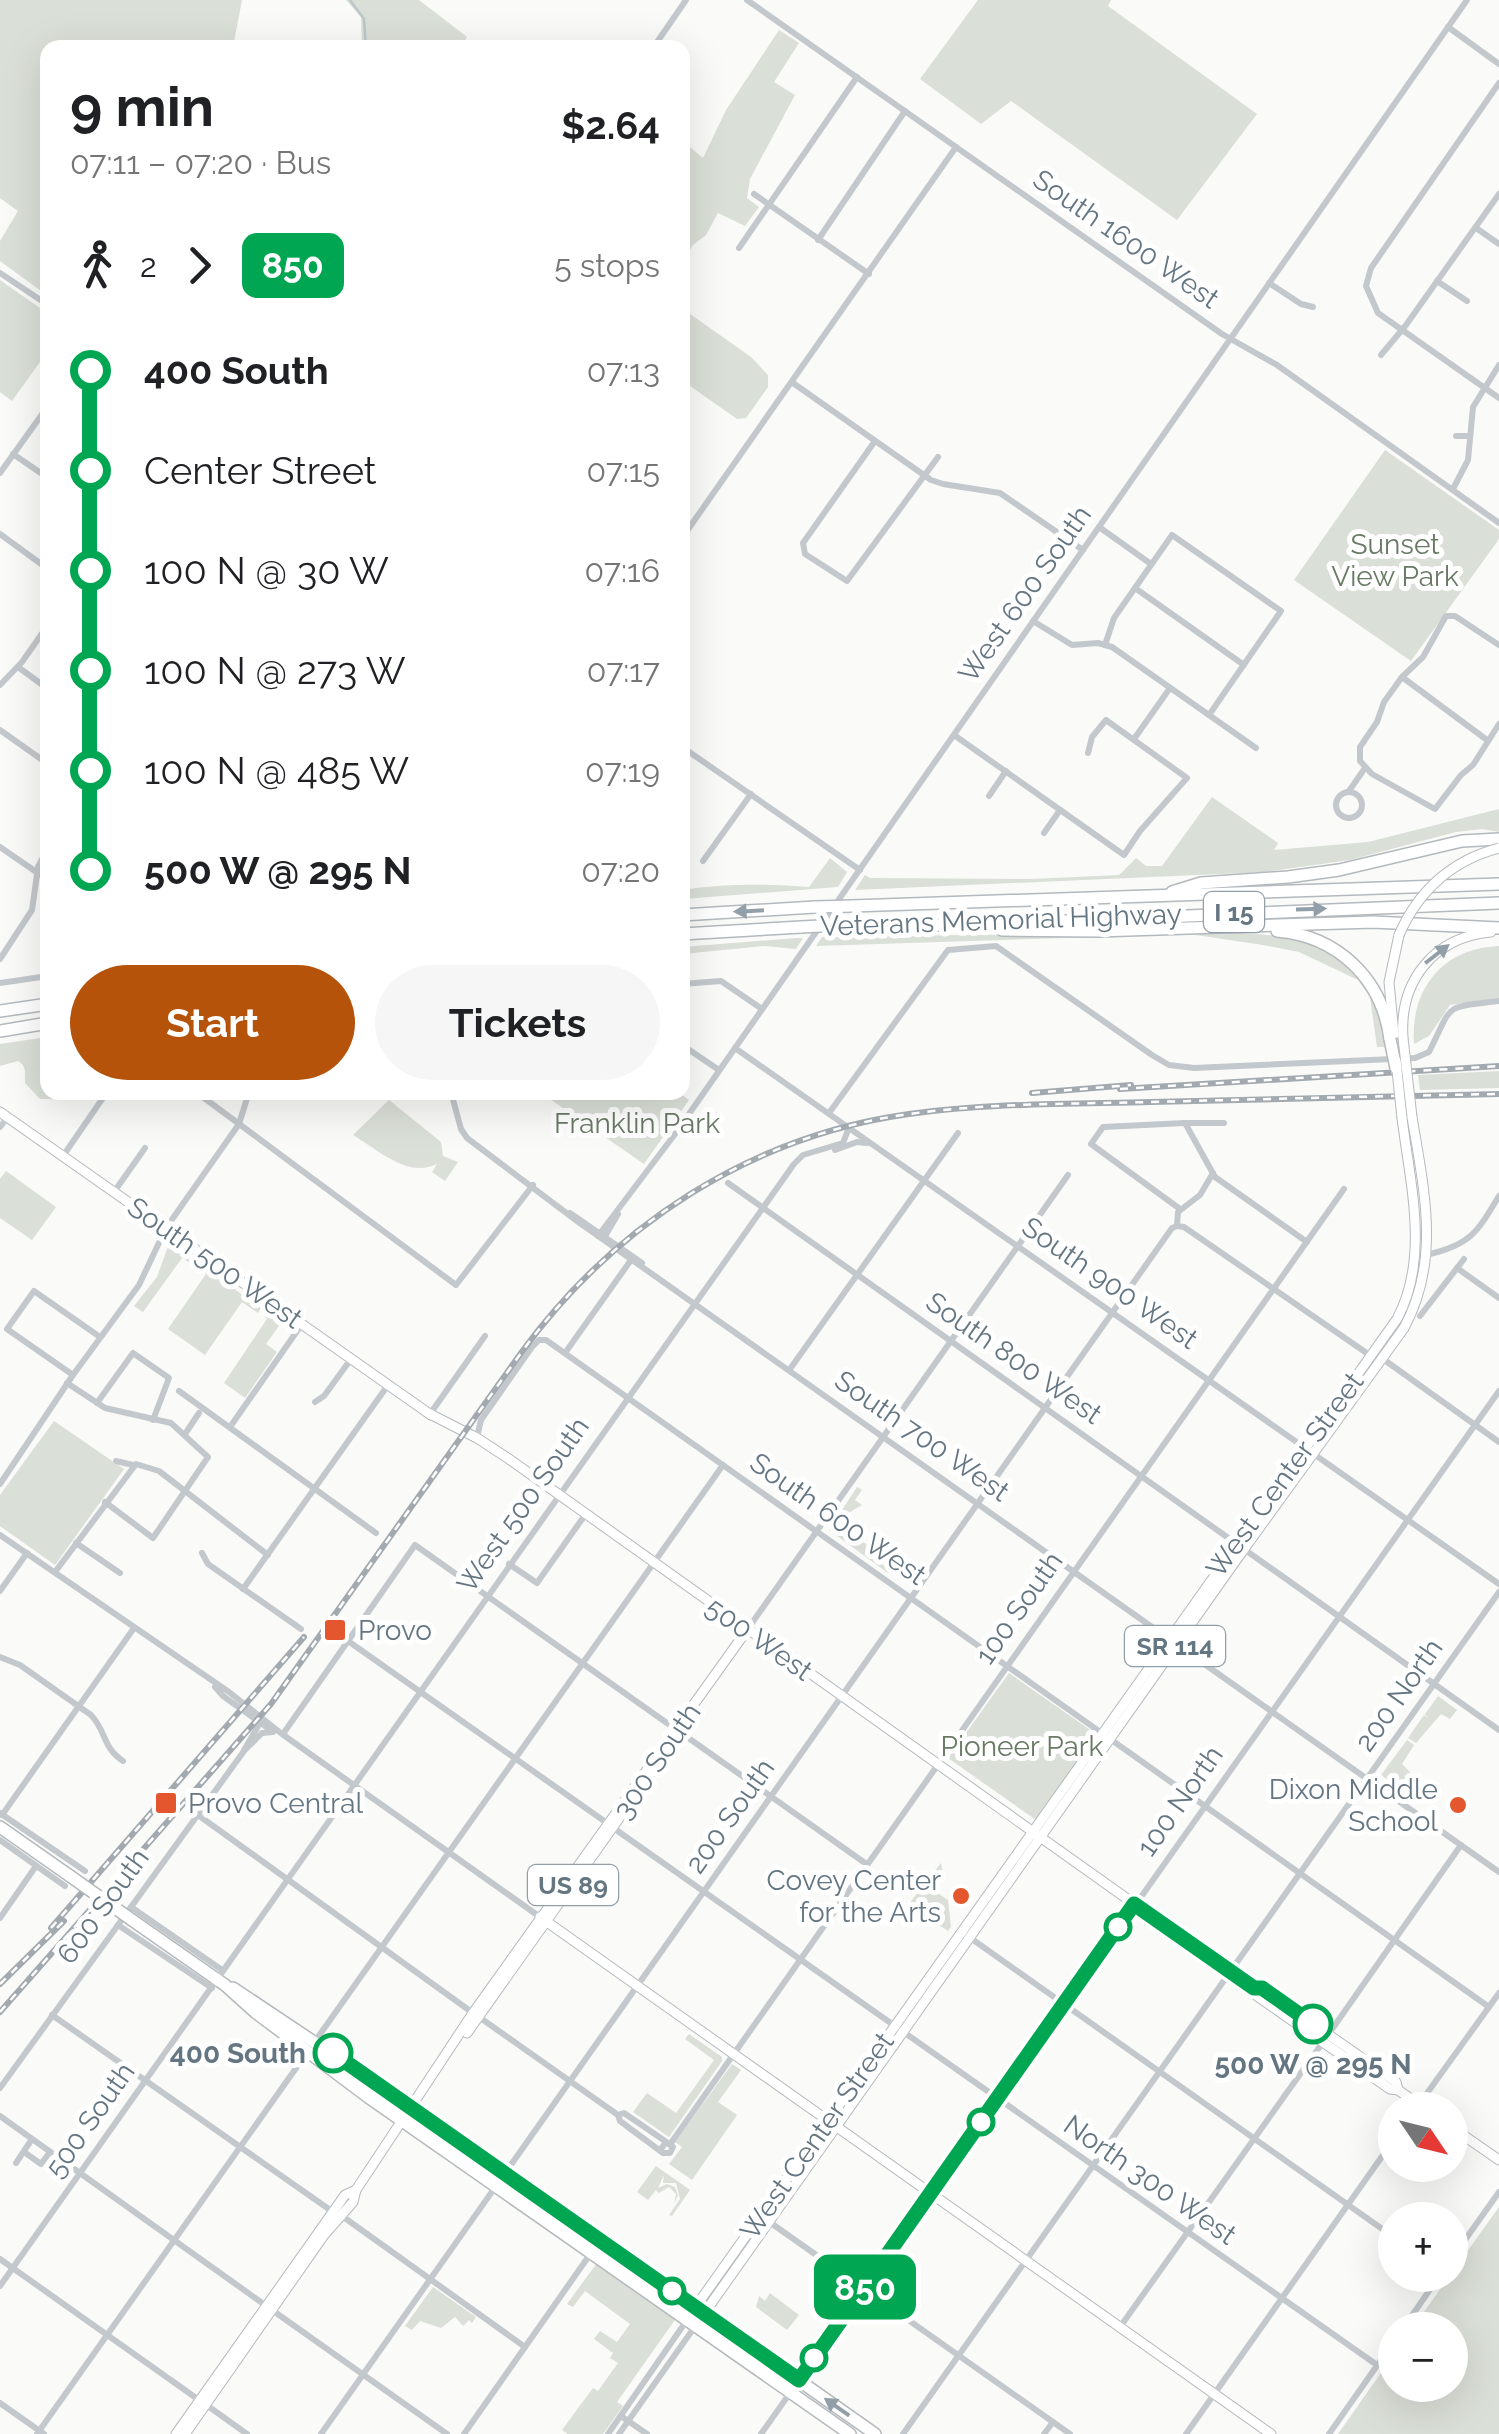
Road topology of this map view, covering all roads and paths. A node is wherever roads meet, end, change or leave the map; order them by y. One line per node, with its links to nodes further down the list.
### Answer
1 (686, 0): 5 (street)
2 (748, 0): 7 (street, South 1600 West)
3 (1468, 0): 4 (street, West 600 South)
4 (1448, 27): 6 (street); 21 (street, West 600 South)
5 (658, 40)
6 (1499, 64)
7 (857, 77): 9 (street, South 1600 West); 13 (street)
8 (1499, 82): 25 (street)
9 (906, 111): 10 (street, South 1600 West); 15 (street)
10 (956, 146): 19 (street); 26 (street, South 1600 West)
11 (754, 194): 13 (street)
12 (1499, 194): 14 (street)
13 (769, 205): 15 (street); 17 (street)
14 (1475, 228): 16 (street); 20 (street)
15 (818, 240): 19 (street)
16 (1499, 244)
17 (739, 248)
18 (0, 273): 22 (street)
19 (869, 274): 29 (street)
20 (1438, 281): 23 (street); 25 (street)
21 (1270, 283): 24 (street); 26 (street, West 600 South)
22 (40, 300)
23 (1466, 302)
24 (1312, 307)
25 (1401, 331): 27 (street); 30 (street)
26 (1230, 339): 41 (street, South 1600 West); 44 (street, West 600 South)
27 (1382, 355)
28 (1499, 365): 30 (street)
29 (793, 383): 35 (street); 43 (street)
30 (1484, 386): 31 (street); 34 (street)
31 (1499, 398)
32 (40, 417): 36 (street)
33 (1456, 436): 34 (street)
34 (1470, 436): 41 (street)
35 (875, 441): 40 (street); 40 (street)
36 (13, 454): 38 (street); 39 (street)
37 (938, 456): 40 (street)
38 (0, 473)
39 (40, 473)
40 (925, 475): 46 (street)
41 (1454, 489): 42 (street, South 1600 West)
42 (1499, 523)
43 (690, 527)
44 (1098, 528): 46 (street, West 600 South); 48 (street)
45 (0, 534): 47 (street)
46 (1082, 550): 50 (street, West 600 South)
47 (40, 563)
48 (1151, 564): 49 (street); 54 (street)
49 (1134, 588): 52 (street); 54 (street)
50 (1033, 621): 52 (street); 63 (street, West 600 South)
51 (40, 636): 55 (street)
52 (1104, 644): 59 (street)
53 (1499, 645): 56 (street)
54 (1244, 665): 60 (street)
55 (18, 667): 57 (street); 58 (street)
56 (1402, 677): 65 (street); 70 (street)
57 (40, 682)
58 (0, 684)
59 (1170, 688): 60 (street); 64 (street)
60 (1209, 716): 66 (street)
61 (1499, 724): 65 (street)
62 (0, 730): 69 (street)
63 (954, 734): 71 (street); 82 (street, West 600 South)
64 (1134, 740): 67 (street); 75 (street)
65 (1487, 740): 70 (street)
66 (1256, 748)
67 (1088, 753)
68 (690, 755): 73 (street)
69 (40, 758)
70 (1362, 765): 72 (street)
71 (1006, 772): 74 (street); 75 (street)
72 (1350, 791): 72 (street)
73 (751, 794): 81 (street); 82 (street)
74 (989, 796)
75 (1060, 810): 76 (street)
76 (1044, 833)
77 (1499, 839): 85 (highway)
78 (0, 847): 83 (street)
79 (1499, 848): 102 (main road, West Center Street / SR 114, bridge)
80 (40, 860): 83 (street)
81 (703, 860)
82 (860, 870): 98 (street, West 600 South)
83 (38, 873): 92 (street)
84 (1499, 884): 85 (highway, Veterans Memorial Highway / I 15)
85 (1163, 895): 87 (highway, Veterans Memorial Highway / I 15, one-way to 87, bridge)
86 (1499, 903): 88 (highway, Veterans Memorial Highway / I 15, one-way to 86)
87 (690, 914)
88 (969, 925): 89 (highway); 91 (highway, Veterans Memorial Highway / I 15, bridge)
89 (1222, 927): 90 (highway); 102 (highway)
90 (1499, 930): 102 (main road, West Center Street / SR 114, one-way to 90)
91 (690, 934)
92 (0, 959)
93 (40, 977): 94 (street)
94 (0, 983)
95 (690, 983): 98 (street)
96 (1499, 1002): 105 (street)
97 (40, 1005): 99 (highway)
98 (762, 1010): 103 (street, West 600 South)
99 (0, 1011)
100 (40, 1024): 101 (highway)
101 (0, 1031)
102 (1396, 1038): 105 (highway, bridge); 113 (main road, West Center Street / SR 114, bridge)
103 (735, 1048): 106 (street, West 600 South); 112 (street, South 900 West)
104 (690, 1050): 106 (street)
105 (1400, 1063): 112 (street); 113 (main road, West Center Street / SR 114, bridge)
106 (719, 1070): 137 (street, West 600 South)
107 (101, 1100): 124 (street)
108 (207, 1100): 115 (street)
109 (246, 1100): 115 (street)
110 (453, 1100): 129 (street, South 700 West)
111 (4, 1114): 117 (street); 124 (main road, South 500 West)
112 (828, 1114): 118 (street, South 900 West); 123 (street, South 900 West)
113 (1406, 1121): 140 (main road, West Center Street / SR 114); 150 (main road, West Center Street / SR 114)
114 (1224, 1122): 116 (street)
115 (239, 1124): 129 (street); 136 (street)
116 (1185, 1124): 125 (street); 134 (street)
117 (0, 1128)
118 (848, 1130): 120 (street, South 900 West); 122 (street, West 500 South)
119 (958, 1133): 127 (street)
120 (867, 1143): 122 (street); 123 (street, South 900 West)
121 (145, 1148): 131 (street)
122 (829, 1149): 133 (street, West 500 South)
123 (881, 1150): 127 (street, South 900 West)
124 (62, 1156): 131 (main road, South 500 West)
125 (1213, 1173): 134 (street); 138 (street)
126 (1068, 1175): 139 (street, 300 South)
127 (924, 1180): 139 (street, South 900 West); 145 (street)
128 (728, 1183): 133 (street, South 800 West)
129 (533, 1185): 137 (street, South 700 West)
130 (1344, 1189): 138 (street, 100 South)
131 (114, 1192): 136 (main road, South 500 West)
132 (1499, 1196): 140 (street)
133 (762, 1208): 145 (street, South 800 West); 148 (street, West 500 South)
134 (1180, 1209): 135 (street)
135 (1177, 1226): 146 (street); 149 (street, 200 South)
136 (166, 1228): 152 (main road, South 500 West); 154 (street)
137 (602, 1236): 142 (street, South 700 West); 143 (street, South 700 West)
138 (1307, 1242): 146 (street, 100 South)
139 (1018, 1246): 149 (street, South 900 West); 155 (street, 300 South)
140 (1426, 1256): 150 (main road); 159 (main road, West Center Street / SR 114)
141 (1464, 1259): 144 (street)
142 (632, 1260): 143 (street, South 700 West); 156 (street)
143 (646, 1268): 148 (street, South 700 West)
144 (1457, 1268): 147 (street); 151 (street)
145 (857, 1275): 155 (street, South 800 West); 160 (street)
146 (1274, 1288): 157 (street); 162 (street, 100 South)
147 (1499, 1298)
148 (695, 1302): 160 (street, South 700 West); 167 (street, West 500 South)
149 (1112, 1314): 162 (street, South 900 West); 170 (street, 200 South)
150 (1399, 1315): 157 (main road, West Center Street / SR 114)
151 (1420, 1316)
152 (302, 1324): 158 (main road, South 500 West); 175 (street)
153 (486, 1336): 172 (street)
154 (100, 1338): 161 (street); 161 (street)
155 (951, 1341): 170 (street, South 800 West); 177 (street, 300 South)
156 (565, 1353): 167 (street, South 600 West); 178 (street, South 600 West)
157 (1371, 1356): 180 (main road, West Center Street / SR 114)
158 (350, 1358): 164 (main road, South 500 West); 168 (street)
159 (1382, 1358): 174 (street); 180 (main road, West Center Street / SR 114)
160 (790, 1370): 177 (street, South 700 West)
161 (73, 1374): 163 (street)
162 (1208, 1380): 180 (street, South 900 West); 185 (street, 100 South)
163 (67, 1383): 169 (street); 184 (street)
164 (388, 1385): 172 (main road, South 500 West); 187 (street)
165 (179, 1391): 175 (street)
166 (1499, 1391): 174 (street, 100 North)
167 (627, 1397): 182 (street, South 600 West); 189 (street, West 500 South)
168 (316, 1402)
169 (97, 1403): 173 (street); 173 (street)
170 (1046, 1408): 185 (street, South 800 West); 191 (street, 200 South)
171 (199, 1413): 176 (street)
172 (430, 1414): 178 (main road, South 500 West)
173 (153, 1420): 176 (street)
174 (1474, 1424): 179 (street); 193 (street, 100 North)
175 (230, 1427): 187 (street)
176 (185, 1434): 188 (street)
177 (884, 1436): 191 (street, South 700 West); 194 (street, 300 South)
178 (481, 1441): 189 (main road, 500 West)
179 (1499, 1442)
180 (1307, 1452): 193 (street, South 900 West); 198 (main road, West Center Street / SR 114)
181 (116, 1461): 183 (street)
182 (722, 1464): 194 (street, South 600 West); 202 (street)
183 (133, 1465): 188 (street); 190 (street)
184 (3, 1474): 186 (street)
185 (1141, 1475): 198 (street, South 800 West); 204 (street, 100 South)
186 (0, 1484)
187 (314, 1489): 195 (street); 201 (street)
188 (184, 1494): 190 (street); 201 (street)
189 (558, 1495): 192 (main road, 500 West); 203 (street, West 500 South)
190 (105, 1502): 197 (street)
191 (978, 1503): 204 (street, South 700 West); 212 (street, 200 South)
192 (585, 1515): 202 (main road, 500 West); 203 (street)
193 (1406, 1520): 207 (street, South 900 West); 213 (street, 100 North)
194 (817, 1531): 212 (street, South 600 West); 216 (street, 300 South)
195 (376, 1532)
196 (1, 1534): 199 (street)
197 (76, 1543): 205 (street); 206 (street)
198 (1240, 1546): 213 (street, South 800 West); 217 (main road, West Center Street / SR 114)
199 (26, 1552): 205 (street); 209 (street)
200 (202, 1553): 208 (street)
201 (268, 1555): 208 (street)
202 (653, 1563): 216 (main road, 500 West); 220 (street)
203 (509, 1564): 211 (street, West 500 South)
204 (1073, 1570): 217 (street, South 700 West); 221 (street, 100 South)
205 (55, 1572): 214 (street)
206 (120, 1574)
207 (1499, 1584)
208 (243, 1589): 215 (street)
209 (0, 1591)
210 (1499, 1592): 222 (street, 200 North)
211 (487, 1596): 218 (street); 220 (street); 224 (street, West 500 South)
212 (912, 1598): 221 (street, South 600 West); 225 (street, 200 South)
213 (1338, 1617): 222 (street, South 800 West); 227 (street, 100 North)
214 (134, 1628): 223 (street); 226 (street)
215 (302, 1630)
216 (747, 1630): 225 (main road, 500 West); 229 (main road, 300 South / US 89)
217 (1173, 1640): 227 (street, South 700 West); 233 (main road, West Center Street / SR 114)
218 (348, 1641): 224 (street, North 300 West); 232 (street)
219 (0, 1657): 226 (street)
220 (582, 1663): 229 (street); 235 (street)
221 (1007, 1664): 233 (street, South 600 West); 237 (street, 100 South)
222 (1434, 1684): 230 (street, South 800 West); 238 (street, 200 North)
223 (214, 1685): 228 (street); 232 (street)
224 (420, 1690): 235 (street, North 300 West); 239 (street, West 500 South)
225 (842, 1697): 237 (main road, 500 West); 240 (street, 200 South)
226 (79, 1706): 236 (street); 243 (street)
227 (1272, 1710): 238 (street, South 700 West); 241 (street, 100 North)
228 (260, 1723): 231 (street); 234 (street)
229 (677, 1730): 240 (street); 244 (main road, 300 South / US 89)
230 (1499, 1730)
231 (273, 1732): 232 (street); 234 (street)
232 (282, 1734): 239 (street)
233 (1106, 1736): 241 (street, South 600 West); 245 (main road, West Center Street / SR 114)
234 (244, 1751): 242 (street, 600 South)
235 (515, 1758): 244 (street, North 300 West); 248 (street)
236 (123, 1761)
237 (936, 1764): 245 (main road, 500 West); 249 (street, 100 South)
238 (1368, 1778): 247 (street, South 700 West); 253 (street, 200 North)
239 (354, 1784): 248 (street); 254 (street, West 500 South)
240 (771, 1797): 249 (street); 256 (street, 200 South)
241 (1204, 1805): 253 (street, South 600 West); 257 (street, 100 North)
242 (198, 1815): 254 (street); 258 (street, 600 South)
243 (1, 1818): 251 (street); 255 (highway)
244 (610, 1825): 256 (street, North 300 West); 260 (main road, 300 South / US 89)
245 (1037, 1835): 257 (main road, 500 West); 262 (main road, West Center Street)
246 (0, 1840): 250 (street)
247 (1461, 1845): 252 (street, South 700 West); 263 (street)
248 (449, 1852): 260 (street); 264 (street)
249 (866, 1863): 265 (street, 100 South)
250 (36, 1866): 255 (street); 259 (street)
251 (84, 1871)
252 (1499, 1872)
253 (1301, 1873): 263 (street, South 600 West); 266 (street, 200 North)
254 (287, 1878): 264 (street); 267 (street, West 500 South)
255 (67, 1881): 258 (highway, bridge)
256 (704, 1892): 265 (street, North 300 West); 268 (street, 200 South)
257 (1134, 1904): 266 (main road, 500 West); 270 (street, 100 North)
258 (132, 1913): 261 (street, 600 South); 267 (highway)
259 (0, 1918)
260 (544, 1920): 268 (main road); 273 (main road, 300 South / US 89)
261 (118, 1925): 267 (street); 272 (street, 600 South)
262 (966, 1935): 270 (street); 274 (main road, West Center Street)
263 (1395, 1940): 271 (street, South 600 West); 275 (street)
264 (383, 1946): 273 (street); 276 (street)
265 (799, 1958): 274 (street, North 300 West); 277 (street, 100 South)
266 (1231, 1972): 275 (main road, 500 West); 278 (street, 200 North)
267 (218, 1981): 276 (highway); 279 (street, 500 South)
268 (637, 1986): 277 (main road); 280 (street, 200 South)
269 (1499, 1993): 271 (street)
270 (1065, 2003): 278 (street); 284 (street, 100 North)
271 (1489, 2006): 283 (street)
272 (52, 2014): 279 (street); 281 (street, 600 South)
273 (476, 2015): 280 (street); 285 (main road, 300 South / US 89)
274 (899, 2029): 284 (street, North 300 West); 289 (main road, West Center Street)
275 (1325, 2038): 282 (main road, 500 West); 290 (street)
276 (312, 2046): 285 (highway); 288 (highway); 294 (street)
277 (731, 2053): 289 (main road); 293 (street, 100 South)
278 (1161, 2072): 290 (street); 300 (street, 200 North)
279 (145, 2080): 294 (street); 301 (street, 500 South)
280 (570, 2082): 286 (street); 302 (street, 200 South)
281 (0, 2088)
282 (1400, 2092)
283 (1431, 2092)
284 (997, 2099): 300 (street, North 300 West); 305 (street, 100 North)
285 (412, 2107): 288 (main road, 300 South / US 89); 302 (highway)
286 (618, 2115): 293 (street); 293 (street, 100 South)
287 (0, 2116): 292 (street)
288 (402, 2121): 303 (highway); 307 (main road, 300 South / US 89)
289 (833, 2123): 305 (main road); 308 (main road, West Center Street)
290 (1255, 2137): 306 (street); 310 (street)
291 (1468, 2138): 297 (main road)
292 (32, 2139): 295 (street); 296 (street)
293 (668, 2142)
294 (240, 2147): 307 (street); 312 (street)
295 (24, 2152): 296 (street); 299 (street)
296 (50, 2152): 301 (street)
297 (1499, 2160)
298 (1378, 2162): 306 (street)
299 (16, 2163)
300 (1094, 2166): 310 (street, North 300 West); 315 (street, 200 North)
301 (79, 2173): 312 (street); 316 (street, 500 South)
302 (506, 2173): 303 (street, 200 South); 322 (highway)
303 (496, 2187): 313 (highway); 317 (street, 200 South)
304 (1499, 2192): 311 (street)
305 (931, 2193): 315 (main road); 319 (street, 100 North)
306 (1348, 2205): 309 (street); 320 (street)
307 (337, 2214): 317 (street); 321 (main road, 300 South / US 89)
308 (766, 2218): 319 (street); 322 (main road, West Center Street)
309 (1378, 2226)
310 (1188, 2234): 320 (street, North 300 West); 324 (street)
311 (1468, 2236)
312 (174, 2240): 321 (street); 325 (street)
313 (592, 2252): 323 (highway); 326 (street)
314 (0, 2259): 316 (street)
315 (1025, 2260): 324 (main road); 327 (street, 200 North)
316 (12, 2268): 318 (street, 500 South); 325 (street)
317 (430, 2281): 326 (street); 329 (street, 200 South)
318 (0, 2286)
319 (864, 2288): 327 (street); 330 (street, 100 North)
320 (1281, 2300): 328 (street, North 300 West); 332 (street)
321 (268, 2308): 329 (street); 333 (main road, 300 South / US 89)
322 (700, 2311): 323 (main road, West Center Street); 330 (highway)
323 (692, 2322): 331 (highway); 335 (street); 336 (street)
324 (1120, 2327): 332 (main road)
325 (108, 2335): 333 (street); 338 (street)
326 (525, 2348): 344 (street)
327 (958, 2356): 337 (street); 351 (street)
328 (1377, 2366): 356 (street)
329 (363, 2375): 342 (street, 200 South); 343 (street)
330 (799, 2380): 331 (street, 100 North); 350 (highway, one-way to 330)
331 (790, 2392): 348 (street, 100 North); 349 (highway)
332 (1214, 2394): 354 (street); 355 (main road)
333 (202, 2402): 339 (main road, 300 South / US 89); 340 (main road, 300 South / US 89); 341 (street)
334 (0, 2403): 338 (street)
335 (621, 2416): 336 (street); 345 (street)
336 (629, 2421): 346 (street); 347 (street)
337 (1053, 2422): 352 (street); 353 (street)
338 (40, 2433)
339 (176, 2434)
340 (185, 2434)
341 (247, 2434)
342 (321, 2434)
343 (447, 2434)
344 (464, 2434)
345 (608, 2434)
346 (619, 2434)
347 (647, 2434)
348 (760, 2434)
349 (850, 2434)
350 (875, 2434)
351 (903, 2434)
352 (1044, 2434)
353 (1070, 2434)
354 (1186, 2434)
355 (1271, 2434)
356 (1328, 2434)

